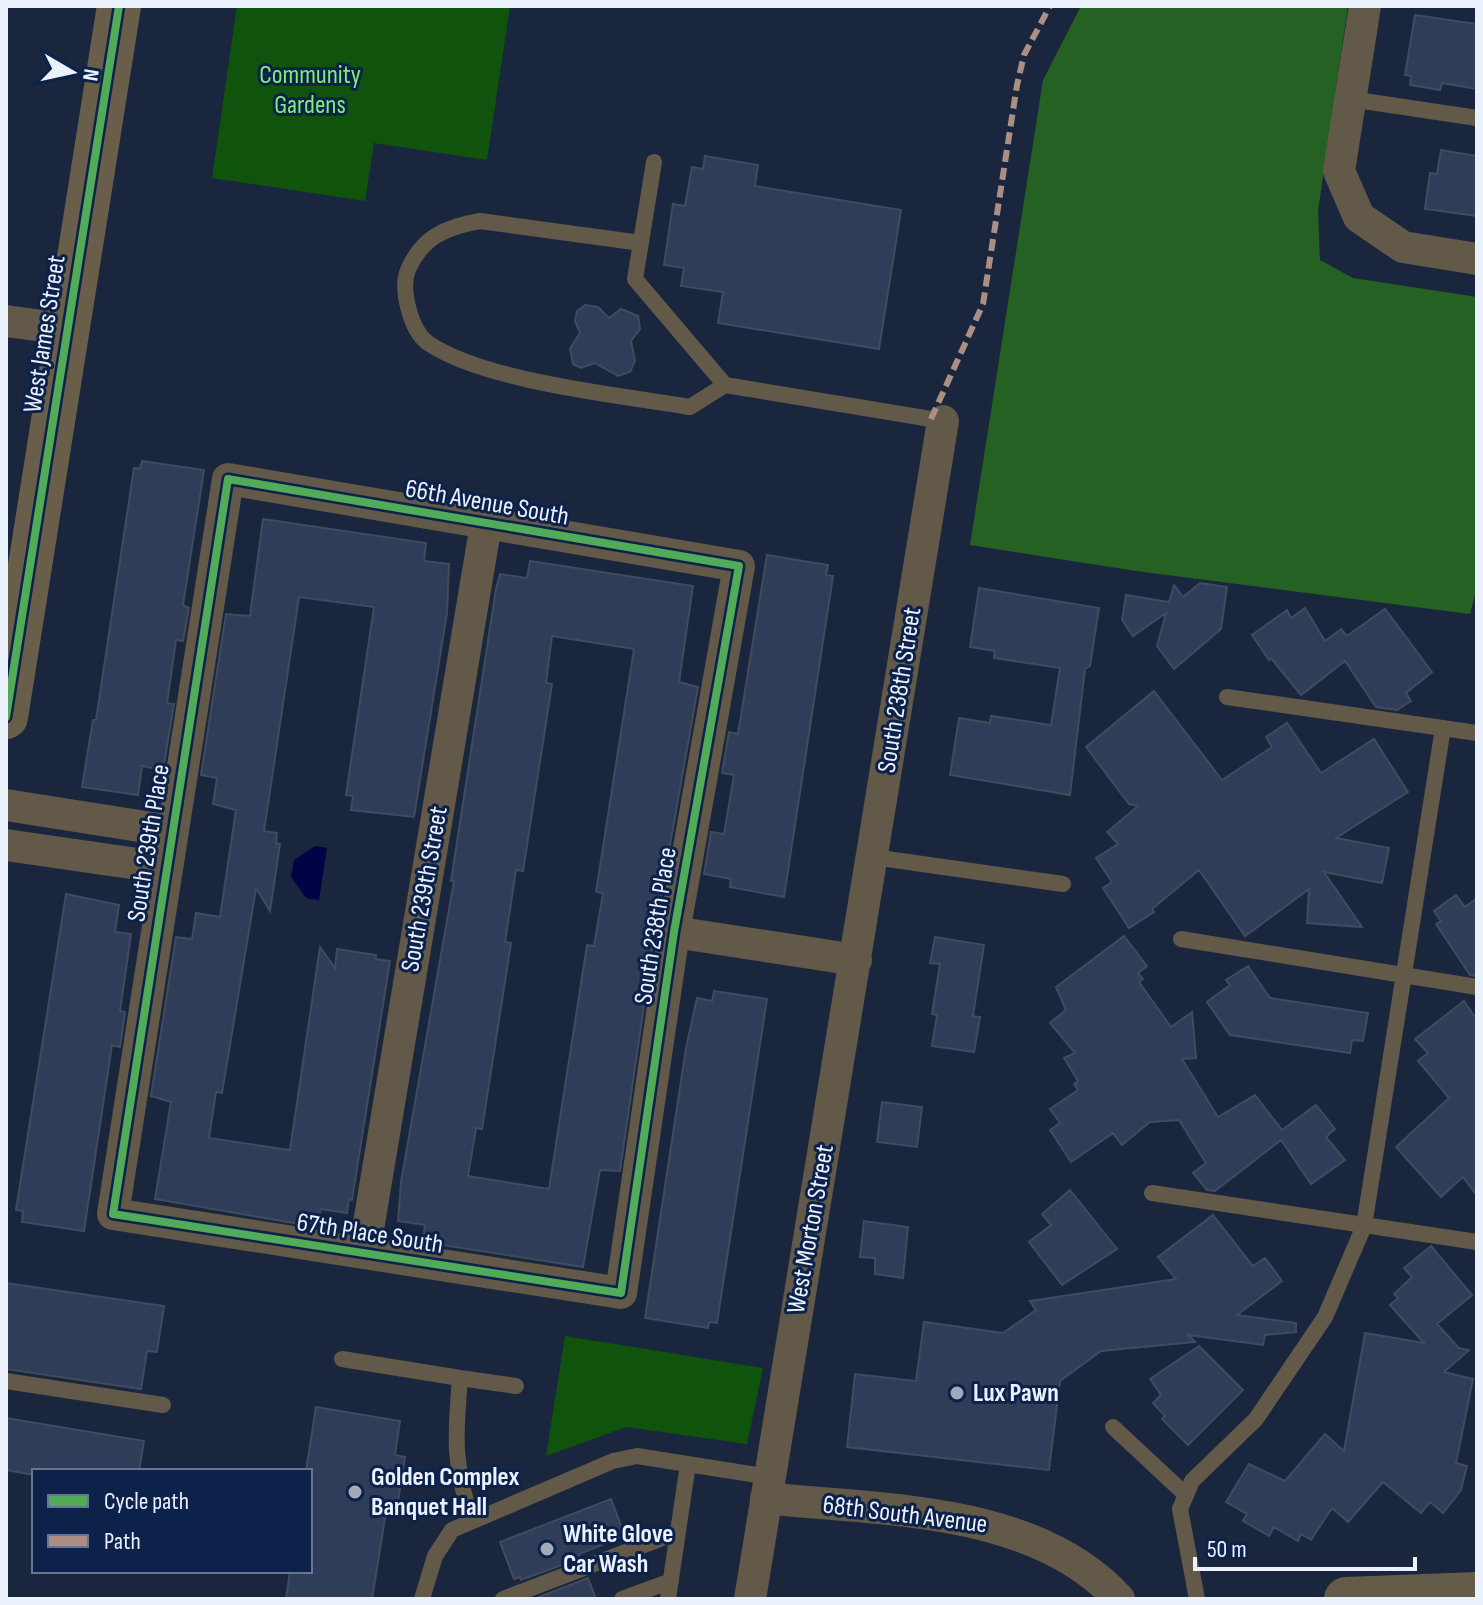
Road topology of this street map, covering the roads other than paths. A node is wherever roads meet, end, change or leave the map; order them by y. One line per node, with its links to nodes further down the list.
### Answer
1 (119, 6): 9 (street, West James Street)
2 (1365, 6): 3 (street)
3 (1350, 99): 4 (lane); 7 (street)
4 (1477, 118)
5 (654, 162): 6 (lane)
6 (641, 243): 10 (lane); 10 (lane)
7 (1477, 259)
8 (6, 321): 9 (street)
9 (65, 329): 16 (street, West James Street)
10 (725, 385): 11 (lane)
11 (943, 421): 22 (street, South 238th Street)
12 (228, 479): 13 (street, 66th Avenue South); 20 (street, South 239th Place)
13 (486, 524): 14 (street, 66th Avenue South); 34 (street, South 239th Street)
14 (739, 566): 25 (street, South 238th Place)
15 (1227, 697): 17 (lane)
16 (6, 717)
17 (1443, 728): 18 (lane); 28 (lane)
18 (1477, 733)
19 (6, 805): 20 (street)
20 (171, 831): 23 (street, South 239th Place)
21 (6, 845): 23 (street)
22 (873, 857): 24 (lane); 27 (street, South 238th Street)
23 (165, 868): 31 (street, South 239th Place)
24 (1063, 884)
25 (674, 932): 27 (street); 35 (street, South 238th Place)
26 (1181, 939): 28 (lane)
27 (856, 960): 43 (street, West Morton Street)
28 (1403, 975): 29 (lane); 32 (lane)
29 (1477, 987)
30 (1152, 1193): 32 (lane)
31 (113, 1214): 34 (street, 67th Place South)
32 (1364, 1226): 33 (lane); 44 (lane)
33 (1477, 1242)
34 (364, 1253): 35 (street, 67th Place South)
35 (621, 1293)
36 (342, 1359): 37 (lane)
37 (460, 1378): 39 (lane); 45 (lane)
38 (6, 1381): 40 (lane)
39 (516, 1386)
40 (163, 1405)
41 (1113, 1427): 44 (lane)
42 (688, 1464): 43 (lane); 45 (lane); 46 (lane)
43 (768, 1487): 53 (street); 54 (street, 68th South Avenue)
44 (1186, 1495): 55 (lane)
45 (472, 1521): 49 (lane)
46 (678, 1532): 47 (lane); 50 (lane)
47 (671, 1581): 51 (lane); 52 (lane)
48 (1477, 1594): 56 (main road)
49 (422, 1599)
50 (503, 1599)
51 (622, 1599)
52 (668, 1599)
53 (750, 1599)
54 (1119, 1599)
55 (1197, 1599)
56 (1346, 1599)

